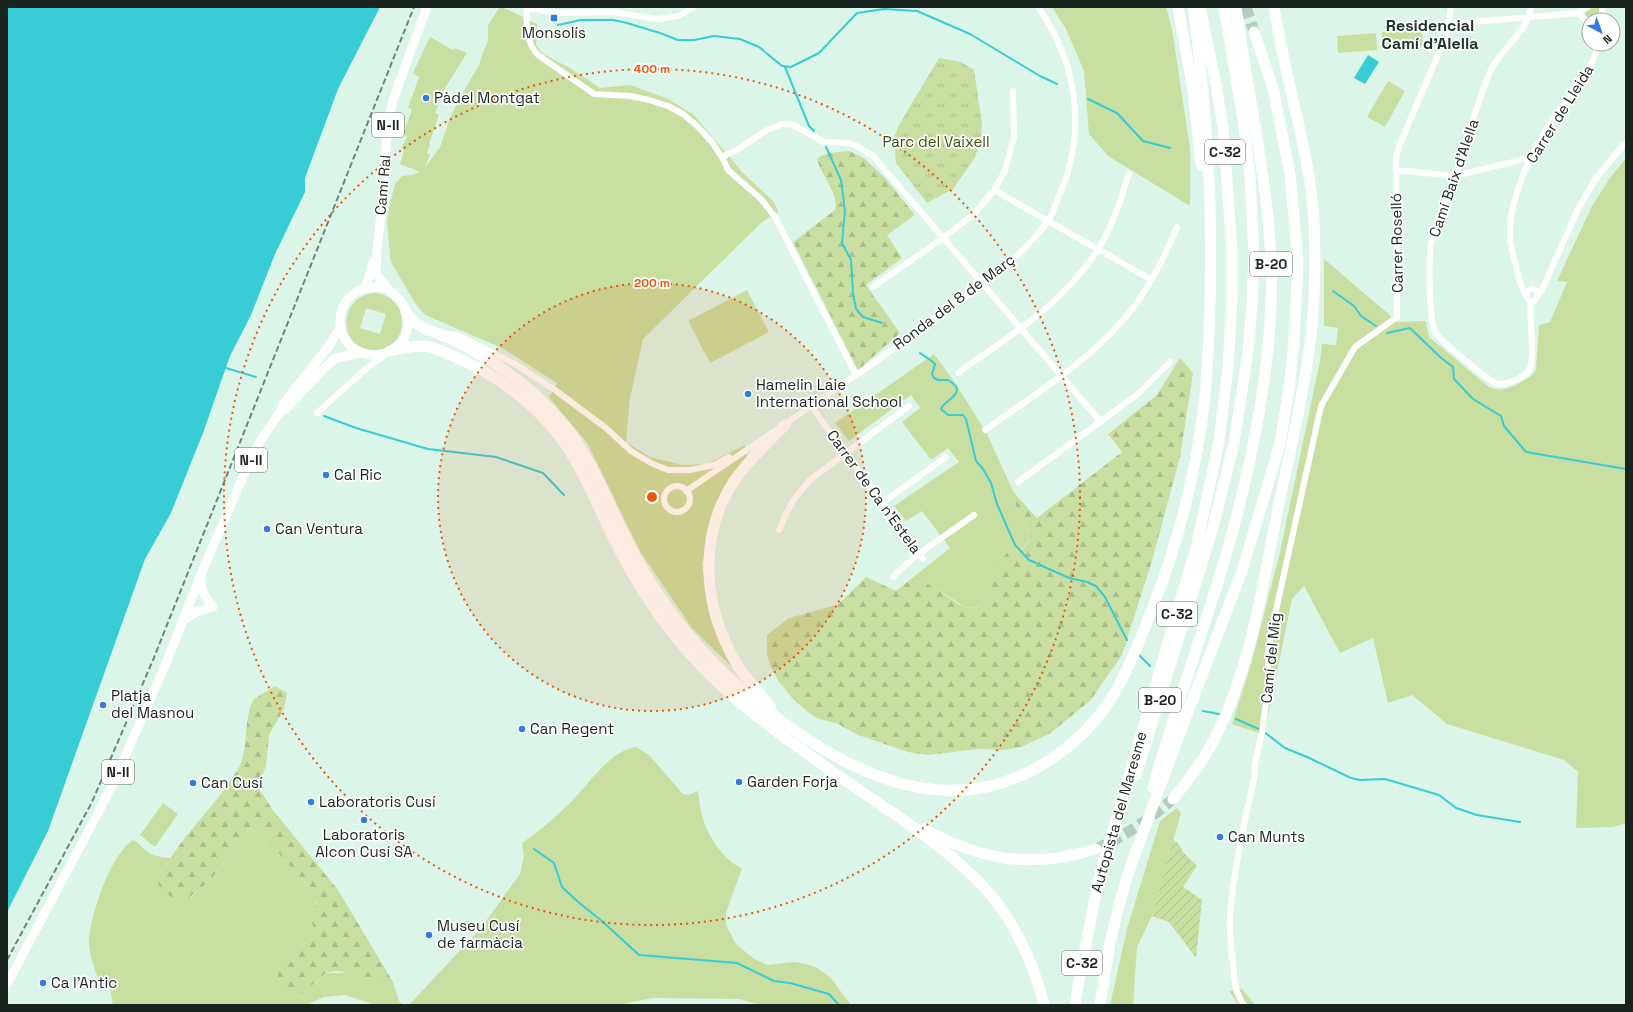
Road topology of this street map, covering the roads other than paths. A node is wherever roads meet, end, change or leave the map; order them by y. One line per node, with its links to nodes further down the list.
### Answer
1 (427, 7): 34 (main road, Camí Ral / N-II)
2 (526, 7): 3 (street); 24 (street)
3 (694, 7)
4 (1038, 7): 30 (street, Ronda del 8 de Març)
5 (1178, 7): 35 (highway)
6 (1193, 7): 35 (highway)
7 (1200, 7): 86 (highway, Autopista del Maresme / C-32)
8 (1224, 7): 86 (highway, B-20)
9 (1236, 7): 85 (highway, B-20)
10 (1267, 7): 21 (highway)
11 (1274, 7): 21 (highway)
12 (1451, 7): 18 (street, Carrer Roselló)
13 (1531, 7): 17 (street, Camí Baix d'Alella)
14 (1588, 7): 15 (street)
15 (1578, 14): 16 (street); 17 (street)
16 (1581, 16)
17 (1529, 17): 18 (street); 28 (street, Camí Baix d'Alella)
18 (1449, 24): 26 (street, Carrer Roselló)
19 (1254, 32): 71 (highway, Autopista del Maresme / C-32)
20 (1596, 52): 25 (street, Carrer de Lleida)
21 (1285, 64): 60 (highway)
22 (1013, 91): 29 (street)
23 (1626, 142): 36 (street)
24 (722, 157): 32 (street); 58 (street)
25 (1530, 158): 28 (street); 37 (street, Carrer de Lleida)
26 (1396, 170): 28 (street); 48 (street, Carrer Roselló)
27 (1129, 173): 33 (street)
28 (1455, 176): 46 (street, Camí Baix d'Alella)
29 (994, 190): 30 (street); 32 (street)
30 (1048, 220): 33 (street); 39 (street, Ronda del 8 de Març)
31 (1177, 226): 38 (street)
32 (943, 238): 39 (street); 41 (street)
33 (1098, 249): 38 (street); 50 (street)
34 (377, 250): 40 (main road, N-II); 42 (main road, N-II)
35 (1211, 262): 81 (highway)
36 (1547, 276): 43 (street); 45 (street)
37 (1519, 277): 43 (street, Carrer de Lleida); 44 (street, Carrer de Lleida)
38 (1152, 280): 59 (street)
39 (982, 284): 50 (street); 58 (street, Ronda del 8 de Març)
40 (366, 287): 42 (main road); 49 (main road, N-II)
41 (872, 287)
42 (388, 289): 47 (main road, N-II)
43 (1532, 290): 44 (street); 45 (street)
44 (1526, 295): 46 (street)
45 (1537, 296): 46 (street)
46 (1531, 301)
47 (406, 312): 51 (highway); 52 (main road)
48 (1397, 317): 91 (street, Camí del Mig)
49 (340, 328): 53 (main road, N-II); 63 (main road, N-II)
50 (1020, 328): 57 (street); 59 (street)
51 (436, 332): 68 (street); 81 (highway)
52 (390, 352): 54 (main road, N-II); 56 (street); 83 (highway)
53 (362, 353): 54 (main road, N-II); 63 (main road, N-II)
54 (374, 355): 56 (street)
55 (1170, 362): 65 (street)
56 (368, 367): 64 (street)
57 (958, 373)
58 (856, 375): 61 (street, Ronda del 8 de Març)
59 (1061, 376): 65 (street); 67 (street)
60 (1303, 389): 71 (highway); 82 (highway)
61 (812, 406): 66 (street, Ronda del 8 de Març); 69 (street, Carrer de Ca n'Estela)
62 (909, 406): 69 (street)
63 (280, 412): 78 (main road, N-II)
64 (317, 412)
65 (1101, 422): 72 (street)
66 (785, 425): 68 (street, Ronda del 8 de Març); 81 (highway)
67 (985, 430)
68 (750, 446): 73 (street, Ronda del 8 de Març)
69 (845, 452): 74 (street, Carrer de Ca n'Estela); 76 (street)
70 (946, 457): 74 (street)
71 (1274, 464): 85 (highway, Autopista del Maresme / C-32)
72 (1018, 482)
73 (686, 491): 73 (street)
74 (882, 503): 77 (street, Carrer de Ca n'Estela)
75 (974, 515): 77 (street)
76 (779, 530)
77 (921, 557): 79 (street)
78 (201, 574): 80 (main road, N-II); 80 (main road)
79 (893, 577)
80 (184, 620): 87 (main road, N-II)
81 (787, 724)
82 (1172, 799)
83 (895, 814): 84 (highway); 88 (highway)
84 (1096, 849)
85 (1132, 862): 90 (highway, Autopista del Maresme / C-32)
86 (1091, 922): 89 (highway, Autopista del Maresme / C-32)
87 (7, 984)
88 (1044, 1005)
89 (1076, 1005)
90 (1100, 1005)
91 (1244, 1005)

